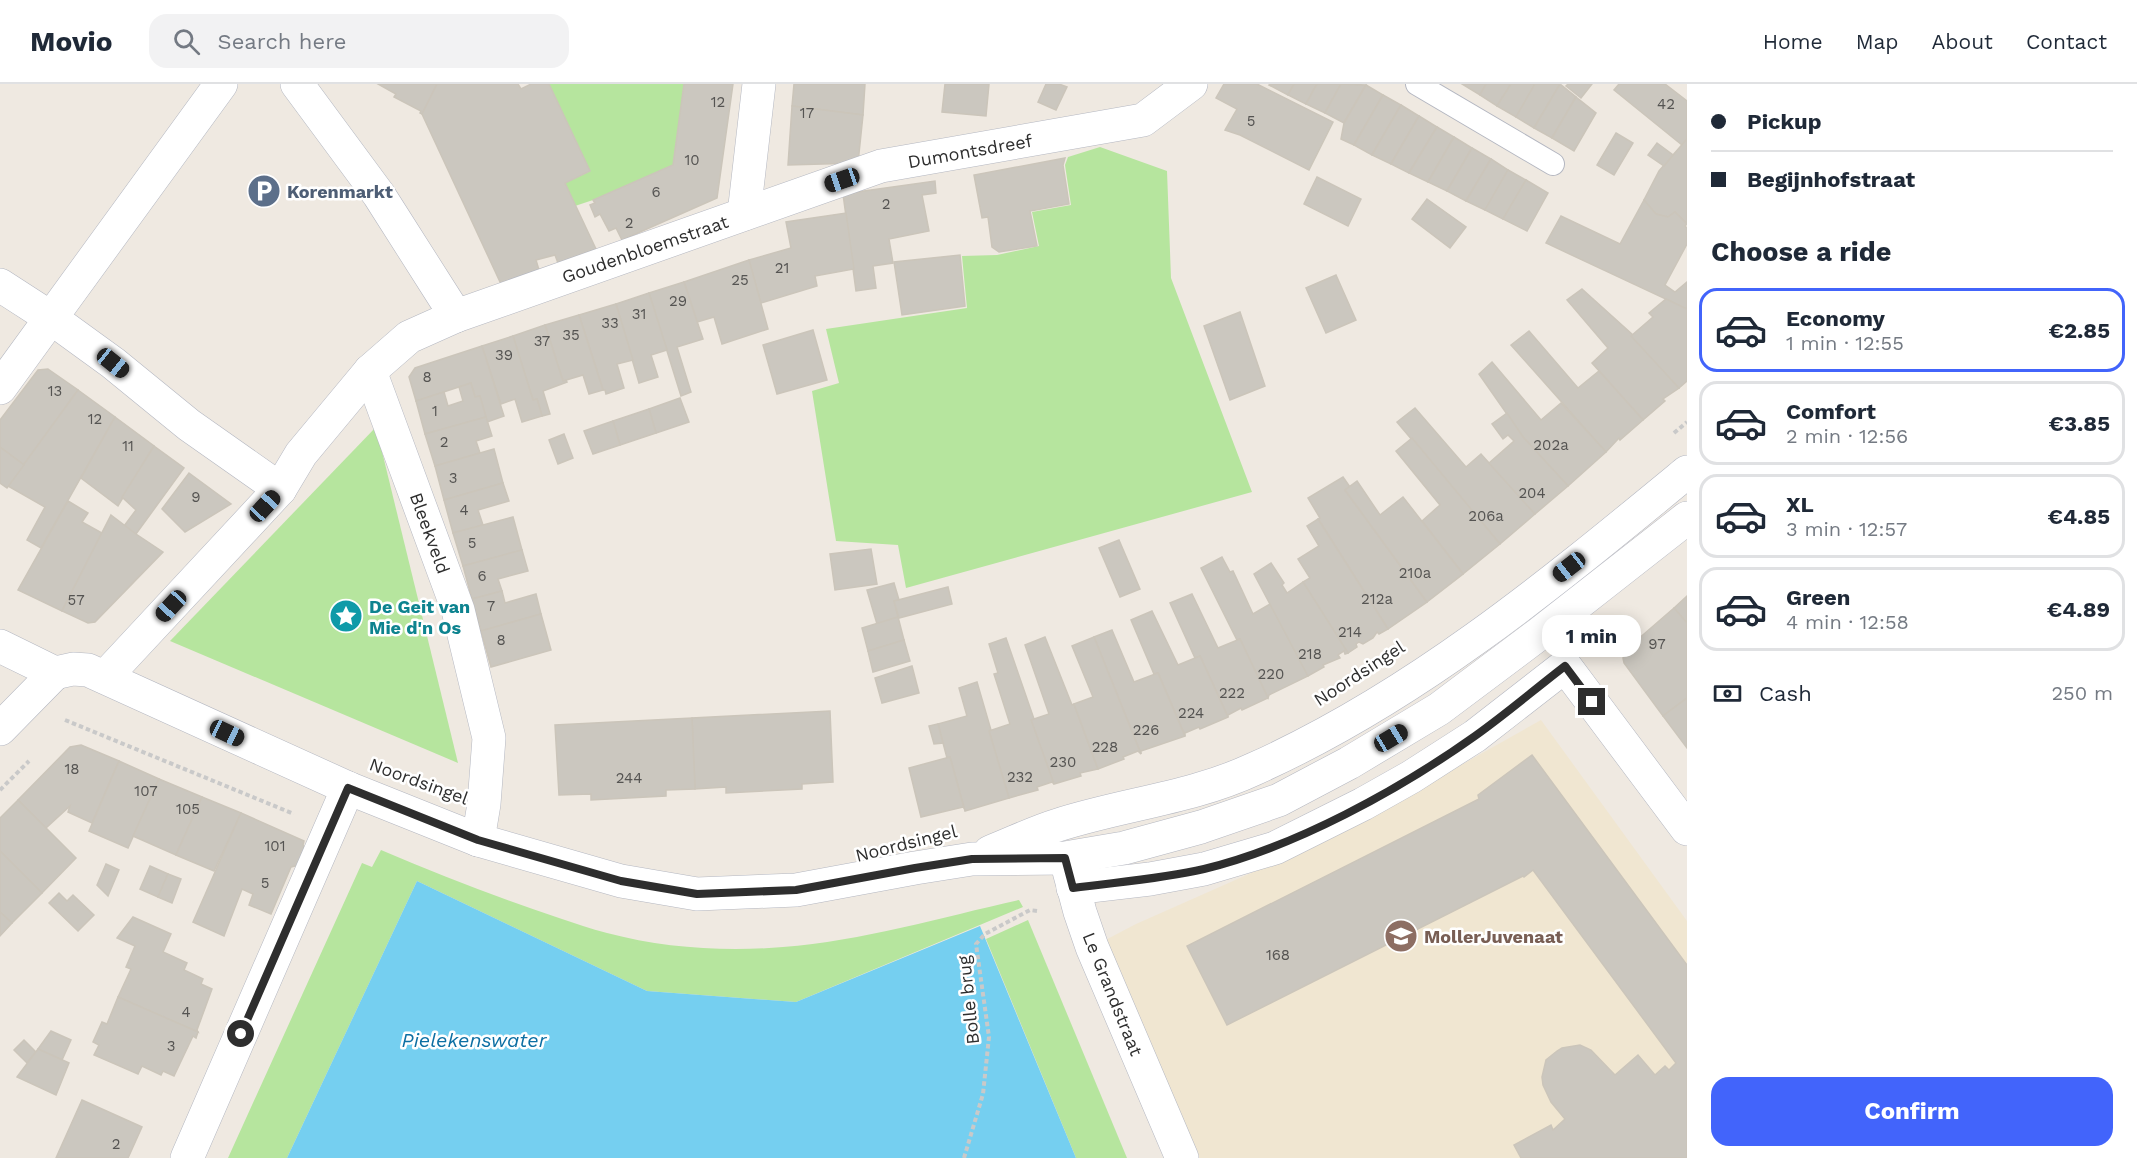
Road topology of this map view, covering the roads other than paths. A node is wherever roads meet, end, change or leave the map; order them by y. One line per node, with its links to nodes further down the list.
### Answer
1 (221, 84): 10 (street)
2 (297, 84): 9 (street)
3 (759, 84): 7 (street, Goudenbloemstraat)
4 (1191, 84): 7 (street, Dumontsdreef)
5 (1417, 84): 6 (lane)
6 (1553, 164)
7 (744, 214): 9 (street, Goudenbloemstraat)
8 (0, 285): 10 (street)
9 (456, 316): 11 (street)
10 (51, 318): 12 (street); 14 (street)
11 (370, 371): 14 (street); 23 (street, Bleekveld)
12 (0, 388)
13 (1687, 472): 21 (street, Noordsingel)
14 (280, 489): 18 (street)
15 (1687, 518): 25 (street, Noordsingel)
16 (0, 646): 17 (street)
17 (55, 673): 18 (street, Noordsingel); 19 (street)
18 (105, 677): 20 (street, Noordsingel)
19 (0, 729)
20 (348, 788): 23 (street, Noordsingel); 26 (street)
21 (1058, 825): 24 (street, Noordsingel); 25 (street, Le Grandstraat)
22 (1687, 829): 25 (street, Noordsingel)
23 (478, 840): 24 (street, Noordsingel)
24 (972, 859): 25 (street, Noordsingel)
25 (1069, 873): 27 (street, Le Grandstraat)
26 (187, 1158)
27 (1182, 1158)

